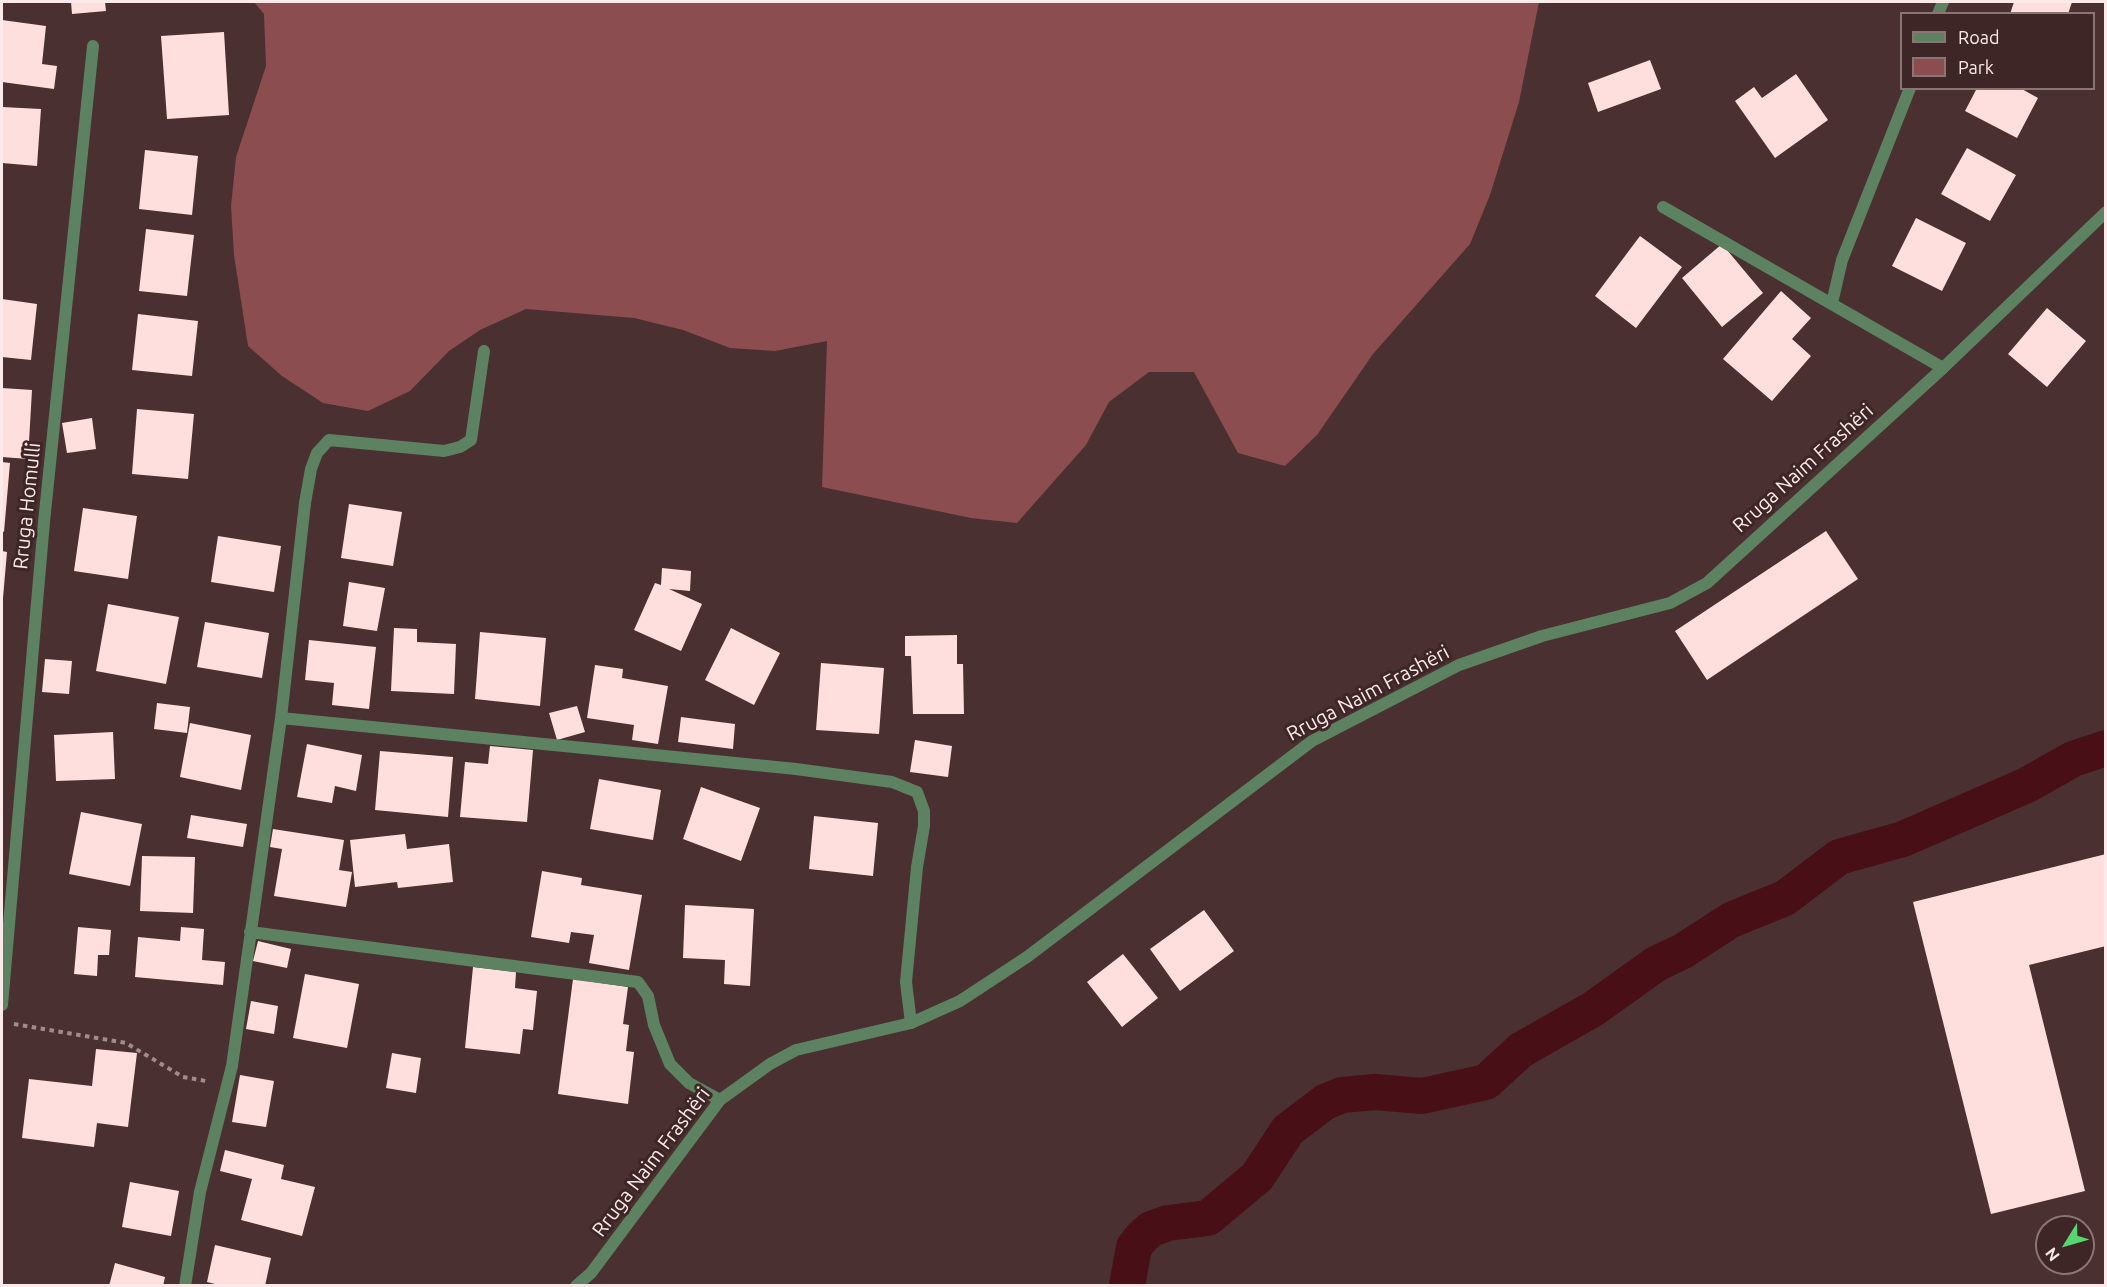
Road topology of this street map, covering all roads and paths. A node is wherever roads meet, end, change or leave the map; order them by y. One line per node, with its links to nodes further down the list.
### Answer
1 (93, 46): 10 (street, Rruga Homulli)
2 (1909, 90): 5 (street)
3 (1663, 207): 5 (street)
4 (2106, 212): 7 (street, Rruga Naim Frashëri)
5 (1832, 303): 7 (street)
6 (484, 351): 8 (street)
7 (1943, 368): 11 (street, Rruga Naim Frashëri)
8 (281, 718): 9 (street); 11 (street)
9 (250, 932): 13 (street); 14 (street)
10 (2, 1005)
11 (911, 1023): 14 (street, Rruga Naim Frashëri)
12 (13, 1024): 13 (path)
13 (227, 1085): 15 (street)
14 (720, 1100): 16 (street, Rruga Naim Frashëri)
15 (185, 1286)
16 (576, 1286)

